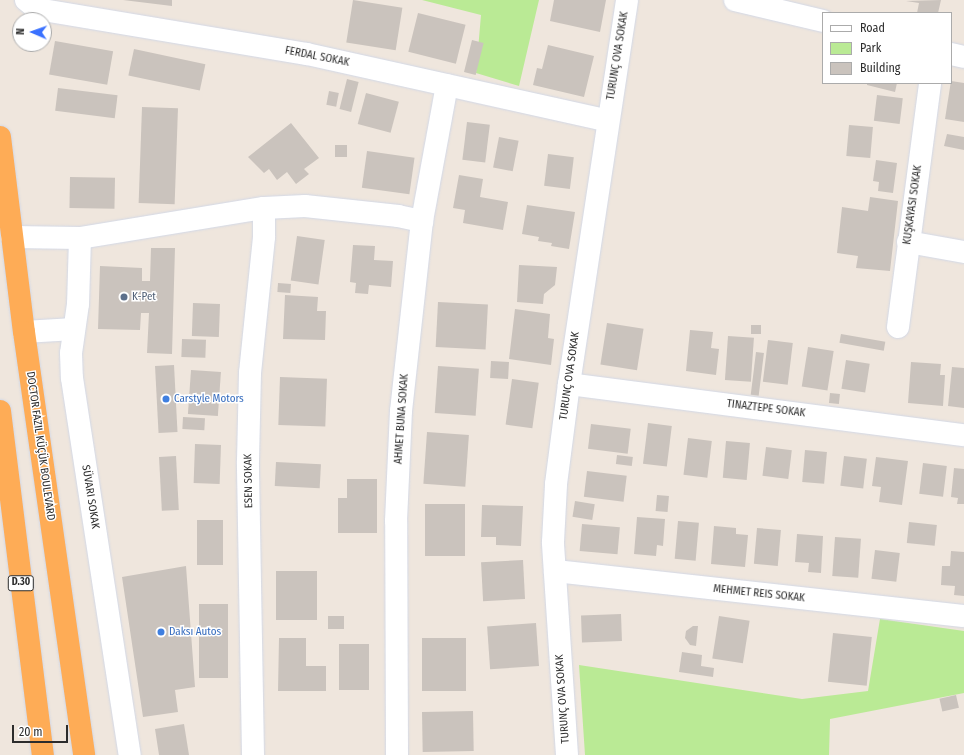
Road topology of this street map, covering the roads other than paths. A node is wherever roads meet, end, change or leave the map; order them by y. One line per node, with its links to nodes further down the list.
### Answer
1 (26, 0): 8 (street, FERDAL SOKAK)
2 (627, 0): 9 (street, TURUNÇ OVA SOKAK)
3 (734, 0): 4 (street)
4 (815, 13)
5 (952, 54): 6 (street)
6 (964, 57)
7 (930, 84): 15 (street)
8 (447, 85): 9 (street, FERDAL SOKAK); 12 (street, AHMET BUNA SOKAK)
9 (608, 121): 20 (street, TURUNÇ OVA SOKAK)
10 (0, 137): 13 (highway)
11 (264, 208): 12 (street); 14 (street); 28 (street, ESEN SOKAK)
12 (422, 221): 29 (street, AHMET BUNA SOKAK)
13 (12, 237): 14 (street); 19 (highway)
14 (80, 238): 18 (street, SÜVARI SOKAK)
15 (908, 242): 16 (street); 17 (street)
16 (964, 252)
17 (898, 327)
18 (74, 329): 19 (street); 27 (street, SÜVARI SOKAK)
19 (24, 332): 26 (highway)
20 (568, 384): 22 (street); 23 (street, TURUNÇ OVA SOKAK)
21 (0, 411): 25 (highway, D.30)
22 (964, 435)
23 (555, 571): 24 (street, MEHMET REIS SOKAK); 30 (street, TURUNÇ OVA SOKAK)
24 (964, 616)
25 (43, 755)
26 (84, 755)
27 (130, 755)
28 (253, 755)
29 (397, 755)
30 (567, 755)

